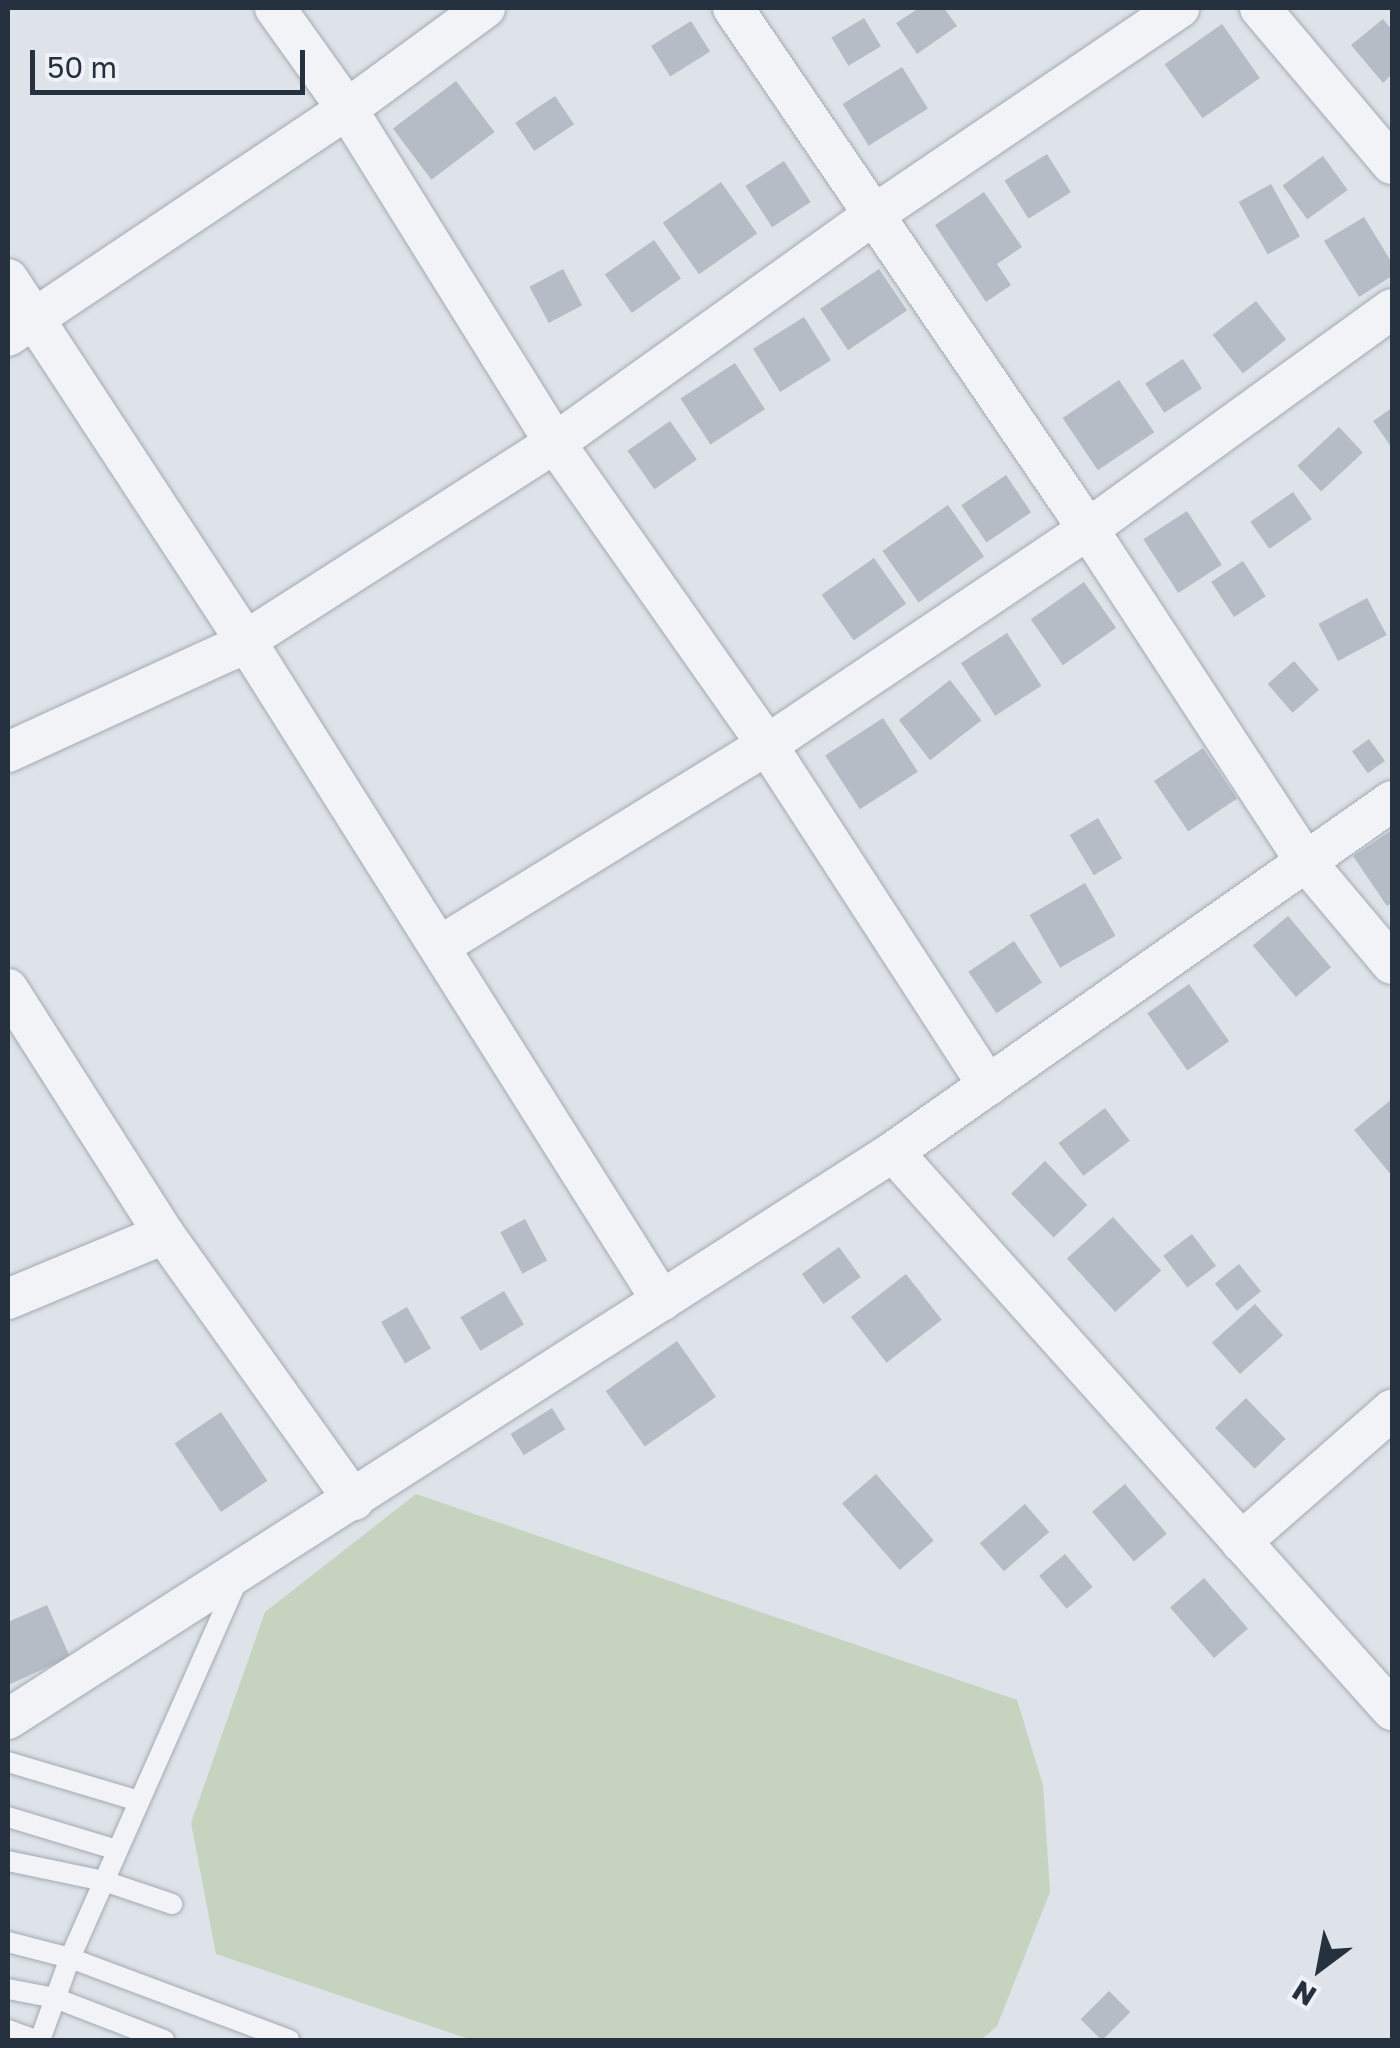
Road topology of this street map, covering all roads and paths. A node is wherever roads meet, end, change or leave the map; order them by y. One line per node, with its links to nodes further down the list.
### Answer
1 (275, 8): 6 (street)
2 (485, 8): 6 (street)
3 (733, 8): 8 (street)
4 (1179, 8): 8 (street)
5 (1260, 8): 7 (street)
6 (347, 109): 11 (street); 12 (street)
7 (1392, 164)
8 (872, 216): 12 (street); 13 (street)
9 (8, 280): 11 (street)
10 (1392, 310): 13 (street)
11 (20, 327): 14 (street)
12 (555, 442): 14 (street); 15 (street)
13 (1088, 529): 15 (street); 18 (street)
14 (246, 641): 16 (street); 19 (street)
15 (767, 745): 19 (street); 22 (street)
16 (8, 752)
17 (1392, 801): 18 (street)
18 (1306, 862): 20 (street); 22 (street)
19 (440, 946): 26 (street)
20 (1392, 964)
21 (8, 989): 24 (street)
22 (988, 1085): 23 (street)
23 (893, 1152): 26 (street); 29 (street)
24 (164, 1234): 25 (street); 28 (street)
25 (8, 1298)
26 (662, 1300): 28 (street)
27 (1392, 1410): 29 (street)
28 (354, 1500): 30 (street)
29 (1242, 1542): 31 (street)
30 (240, 1572): 32 (street); 34 (lane)
31 (1392, 1710)
32 (8, 1719)
33 (8, 1762): 34 (lane)
34 (140, 1801): 36 (lane)
35 (8, 1817): 36 (lane)
36 (117, 1850): 38 (lane)
37 (8, 1860): 38 (lane)
38 (104, 1882): 39 (lane); 41 (lane)
39 (172, 1904)
40 (8, 1942): 41 (lane)
41 (70, 1958): 43 (lane); 47 (lane)
42 (8, 1988): 43 (lane)
43 (55, 1998): 45 (lane); 46 (lane)
44 (8, 2030): 45 (lane)
45 (38, 2040)
46 (164, 2040)
47 (289, 2040)

